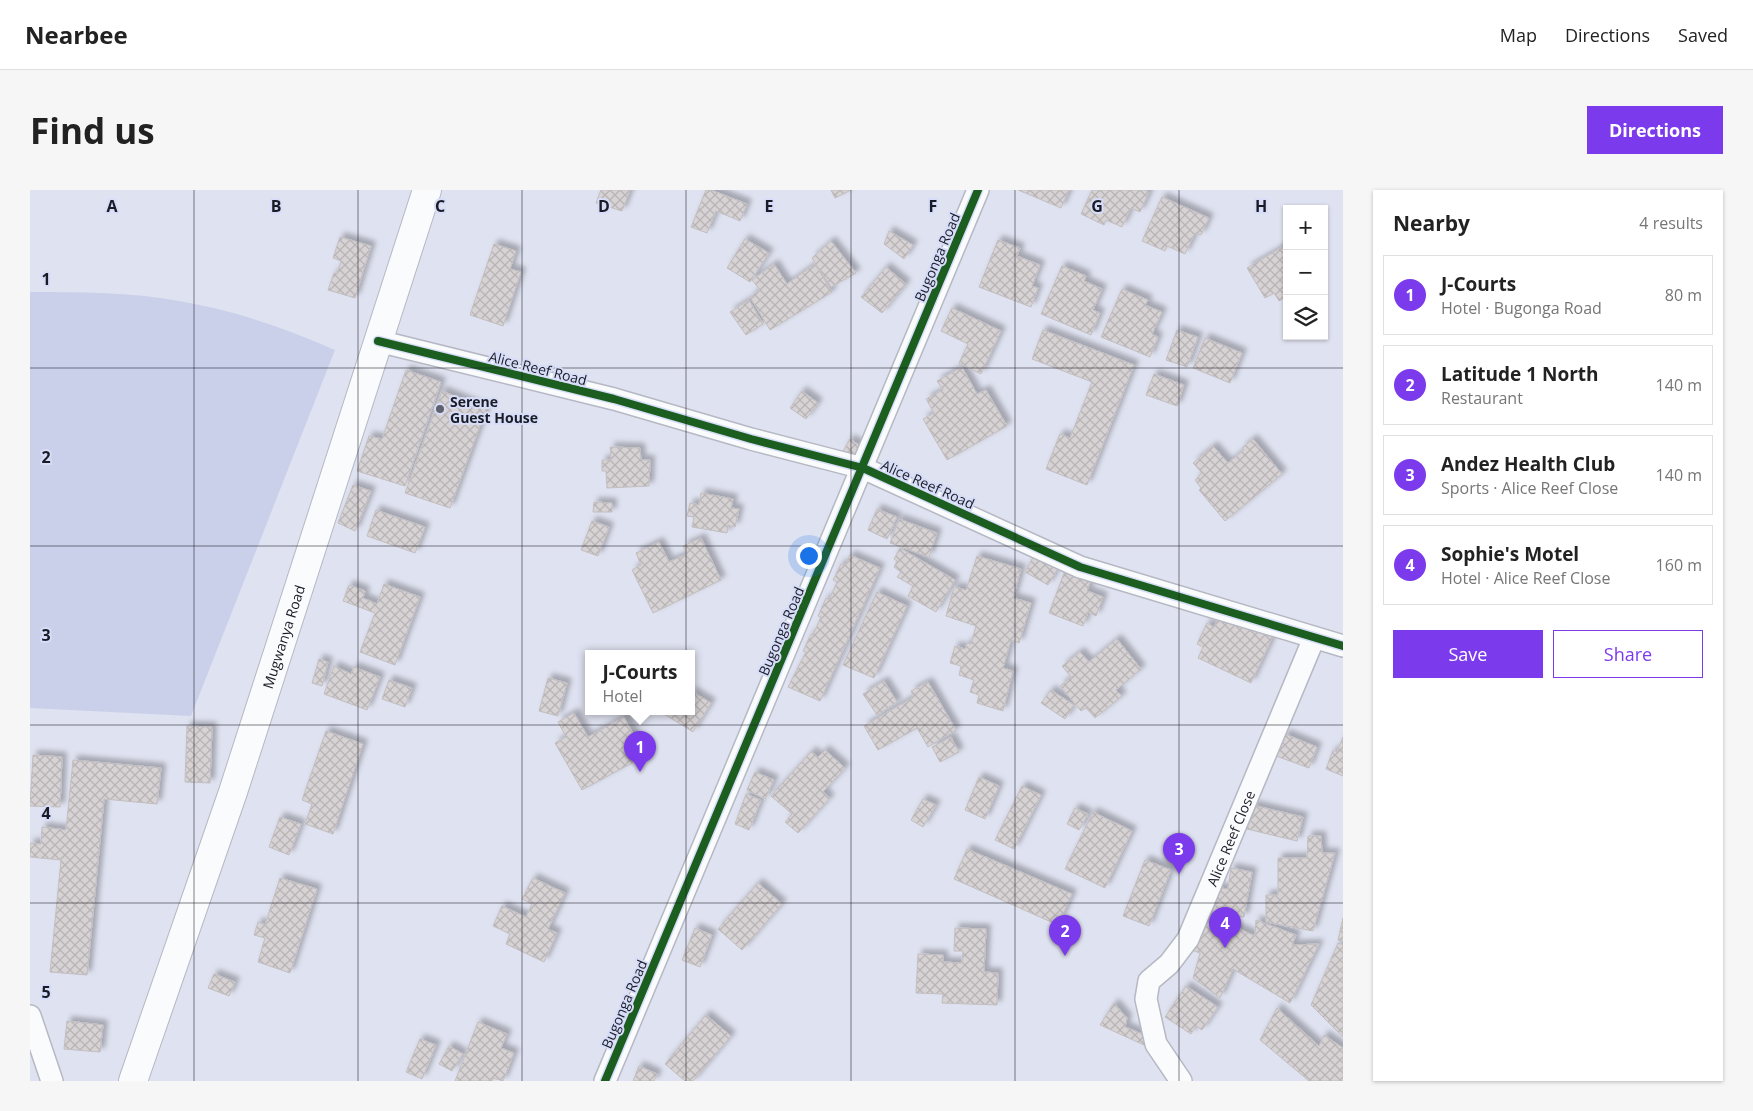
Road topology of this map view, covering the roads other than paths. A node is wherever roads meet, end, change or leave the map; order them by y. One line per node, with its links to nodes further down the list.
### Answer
1 (427, 190): 3 (street, Mugwanya Road)
2 (978, 190): 4 (street, Bugonga Road)
3 (378, 341): 4 (street, Alice Reef Road); 9 (street, Mugwanya Road)
4 (863, 468): 5 (street, Alice Reef Road); 10 (street, Bugonga Road)
5 (1314, 638): 6 (street, Alice Reef Road); 11 (street, Alice Reef Close)
6 (1343, 646)
7 (30, 1016): 8 (street)
8 (52, 1081)
9 (132, 1081)
10 (605, 1081)
11 (1181, 1081)

